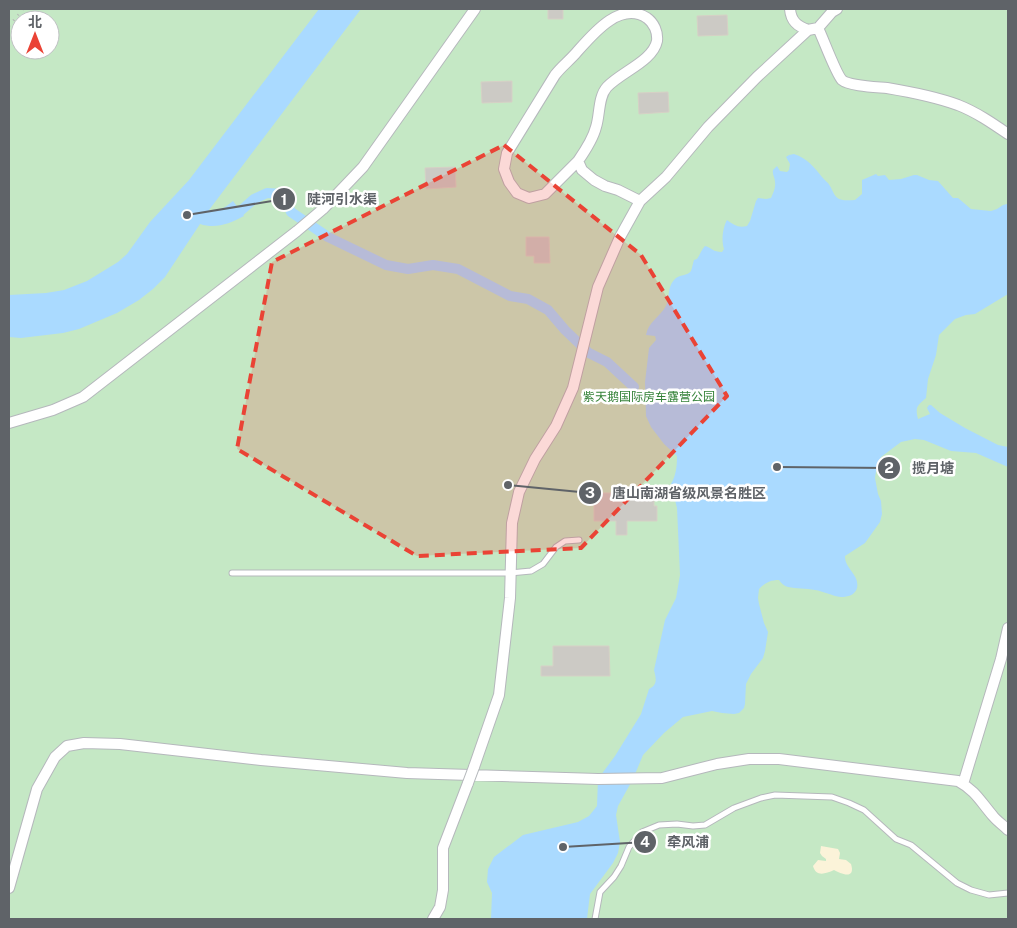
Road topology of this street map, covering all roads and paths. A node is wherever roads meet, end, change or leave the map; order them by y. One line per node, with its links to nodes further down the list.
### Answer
1 (475, 9): 8 (street)
2 (790, 9): 4 (street)
3 (833, 10): 4 (street)
4 (813, 29): 5 (street); 7 (street)
5 (1008, 134)
6 (578, 161): 6 (street); 7 (street)
7 (640, 201): 10 (street)
8 (9, 423)
9 (579, 540): 10 (lane)
10 (510, 572): 11 (lane); 17 (street, bridge)
11 (232, 574)
12 (1008, 628): 13 (street)
13 (963, 784): 14 (street); 15 (street)
14 (1008, 830)
15 (9, 888)
16 (1008, 893): 18 (lane)
17 (433, 919)
18 (595, 919)

